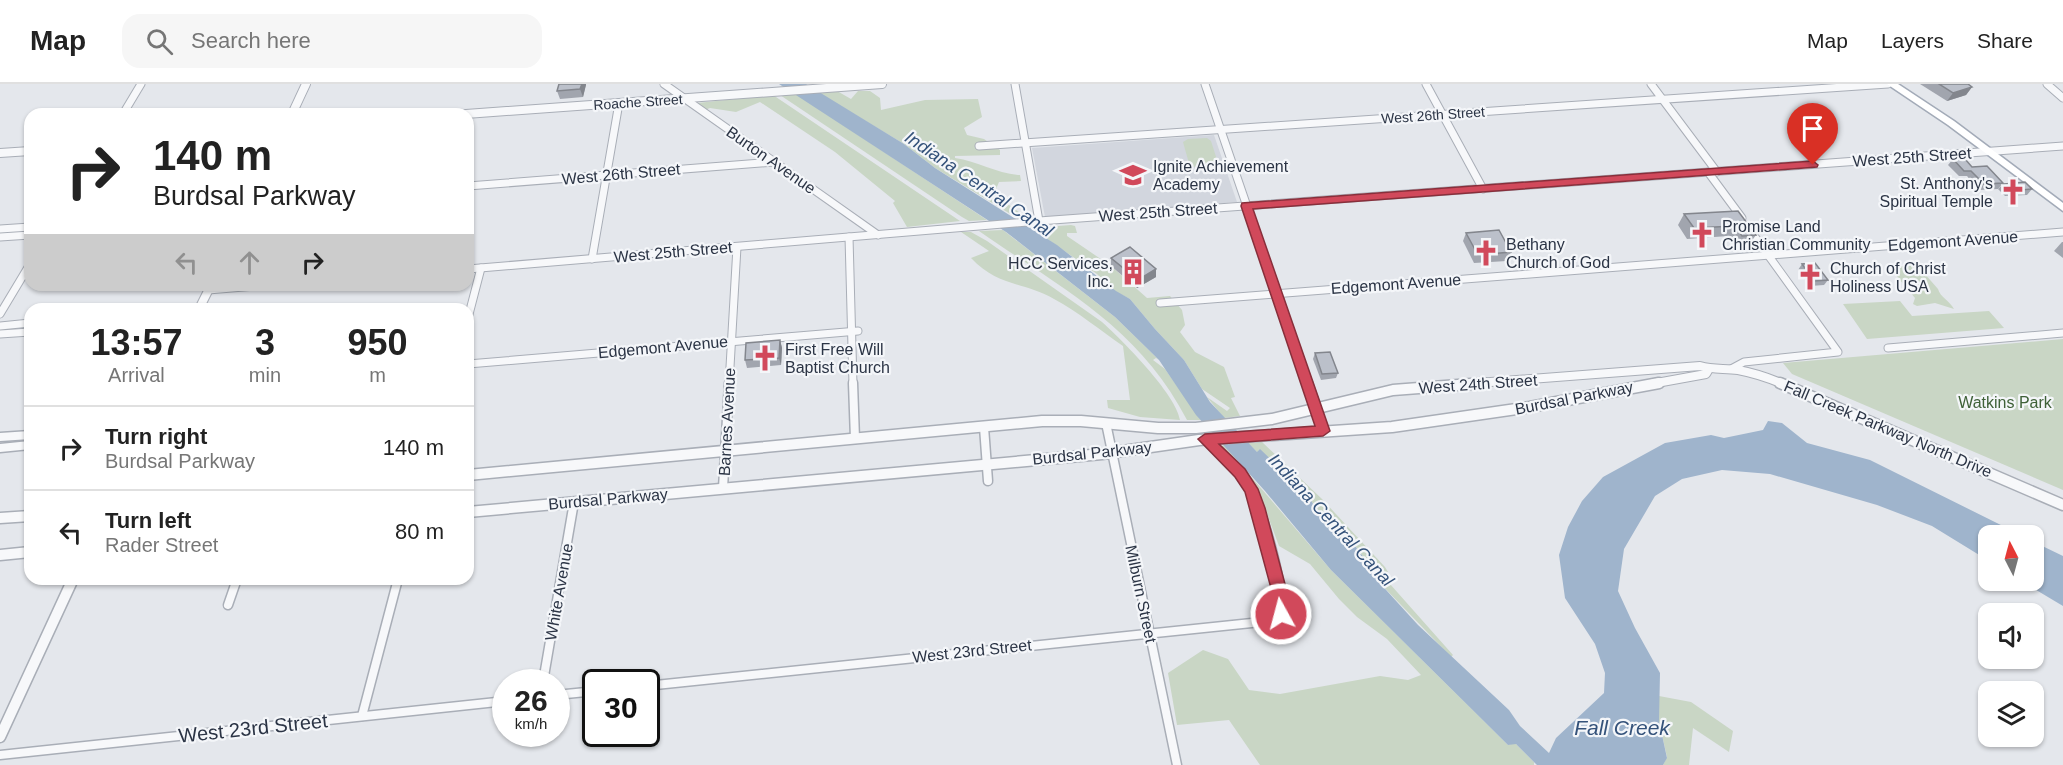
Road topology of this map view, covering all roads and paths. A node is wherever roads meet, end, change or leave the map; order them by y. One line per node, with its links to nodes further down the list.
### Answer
1 (141, 84): 15 (street)
2 (306, 84): 16 (street)
3 (664, 84): 11 (street, Burton Avenue)
4 (882, 84): 11 (street, Roache Street)
5 (1015, 84): 20 (street)
6 (1205, 84): 19 (street)
7 (1426, 84): 18 (street)
8 (1652, 84): 13 (street)
9 (1890, 84): 13 (street, West 26th Street); 26 (main road)
10 (2047, 84): 12 (street)
11 (684, 98): 14 (street, Roache Street); 28 (street, Burton Avenue)
12 (2063, 98)
13 (1663, 99): 18 (street, West 26th Street); 30 (street)
14 (619, 103): 17 (street, Roache Street); 31 (street)
15 (127, 108)
16 (295, 108)
17 (474, 113)
18 (1443, 114): 19 (street, West 26th Street); 33 (street)
19 (1220, 129): 20 (street, West 26th Street); 34 (street)
20 (1026, 142): 22 (street, West 26th Street); 36 (street)
21 (24, 145): 24 (street)
22 (979, 146)
23 (2063, 146): 26 (street, West 25th Street)
24 (0, 147)
25 (24, 151): 27 (street)
26 (1989, 152): 30 (street, West 25th Street); 35 (main road)
27 (0, 153)
28 (774, 162): 31 (street, West 26th Street); 41 (street, Burton Avenue)
29 (1708, 172): 30 (street, West 25th Street); 33 (street, West 25th Street); 45 (street)
30 (1717, 172)
31 (606, 176): 32 (street, West 26th Street); 46 (street)
32 (474, 186)
33 (1483, 189): 34 (street, West 25th Street)
34 (1246, 206): 36 (street, West 25th Street); 50 (street)
35 (2063, 208)
36 (1036, 222): 41 (street, West 25th Street)
37 (24, 227): 38 (street)
38 (0, 229)
39 (2063, 232): 45 (street, Edgemont Avenue)
40 (24, 235): 42 (street)
41 (878, 235): 43 (street, West 25th Street)
42 (0, 237)
43 (849, 237): 44 (street, West 25th Street); 56 (street)
44 (737, 247): 46 (street, West 25th Street); 60 (street, Barnes Avenue)
45 (1768, 255): 50 (street, Edgemont Avenue); 64 (street)
46 (592, 259): 47 (street, West 25th Street)
47 (481, 268): 48 (street, West 25th Street); 51 (street)
48 (474, 269)
49 (24, 274): 53 (street)
50 (1276, 293): 52 (street, Edgemont Avenue); 65 (street)
51 (472, 303)
52 (1160, 303)
53 (0, 314)
54 (24, 324): 55 (street)
55 (0, 326)
56 (855, 331): 60 (street, Edgemont Avenue); 72 (street)
57 (24, 332): 59 (street)
58 (2063, 333): 61 (street)
59 (0, 334)
60 (732, 341): 62 (street, Edgemont Avenue); 76 (street, Barnes Avenue)
61 (1888, 348)
62 (474, 363)
63 (1709, 369): 64 (street, Fall Creek Parkway North Drive); 65 (street, West 24th Street); 69 (street, Burdsal Parkway)
64 (1731, 369): 83 (street, Fall Creek Parkway North Drive)
65 (1316, 408): 67 (street, West 24th Street); 69 (street)
66 (1106, 423): 67 (street, Burdsal Parkway); 68 (street, Burdsal Parkway); 77 (street, Milburn Street)
67 (1248, 423)
68 (984, 427): 72 (street, Burdsal Parkway); 78 (street)
69 (1323, 431): 73 (street, Burdsal Parkway)
70 (24, 435): 71 (street)
71 (0, 437)
72 (855, 439): 76 (street, Burdsal Parkway)
73 (1210, 439): 77 (street, Burdsal Parkway); 93 (street)
74 (24, 446): 75 (street)
75 (0, 448)
76 (726, 451): 79 (street, Burdsal Parkway); 81 (street, Barnes Avenue)
77 (1111, 453): 78 (street, Burdsal Parkway); 95 (street, Milburn Street)
78 (988, 463): 80 (street); 81 (street, Burdsal Parkway)
79 (474, 474)
80 (988, 481)
81 (723, 488): 82 (street, Burdsal Parkway)
82 (574, 502): 84 (street, Burdsal Parkway); 96 (street, White Avenue)
83 (2063, 505)
84 (474, 511)
85 (24, 516): 86 (street)
86 (0, 518)
87 (24, 553): 88 (street)
88 (0, 555)
89 (70, 585): 100 (street)
90 (235, 585): 92 (street)
91 (396, 585): 99 (street)
92 (228, 605)
93 (1281, 614): 94 (street); 95 (street, West 23rd Street)
94 (1295, 620)
95 (1149, 633): 97 (street, West 23rd Street); 102 (street, Milburn Street)
96 (545, 669)
97 (660, 685)
98 (492, 702): 99 (street, West 23rd Street)
99 (362, 716): 101 (street, West 23rd Street)
100 (1, 734)
101 (0, 754)
102 (1177, 765)

